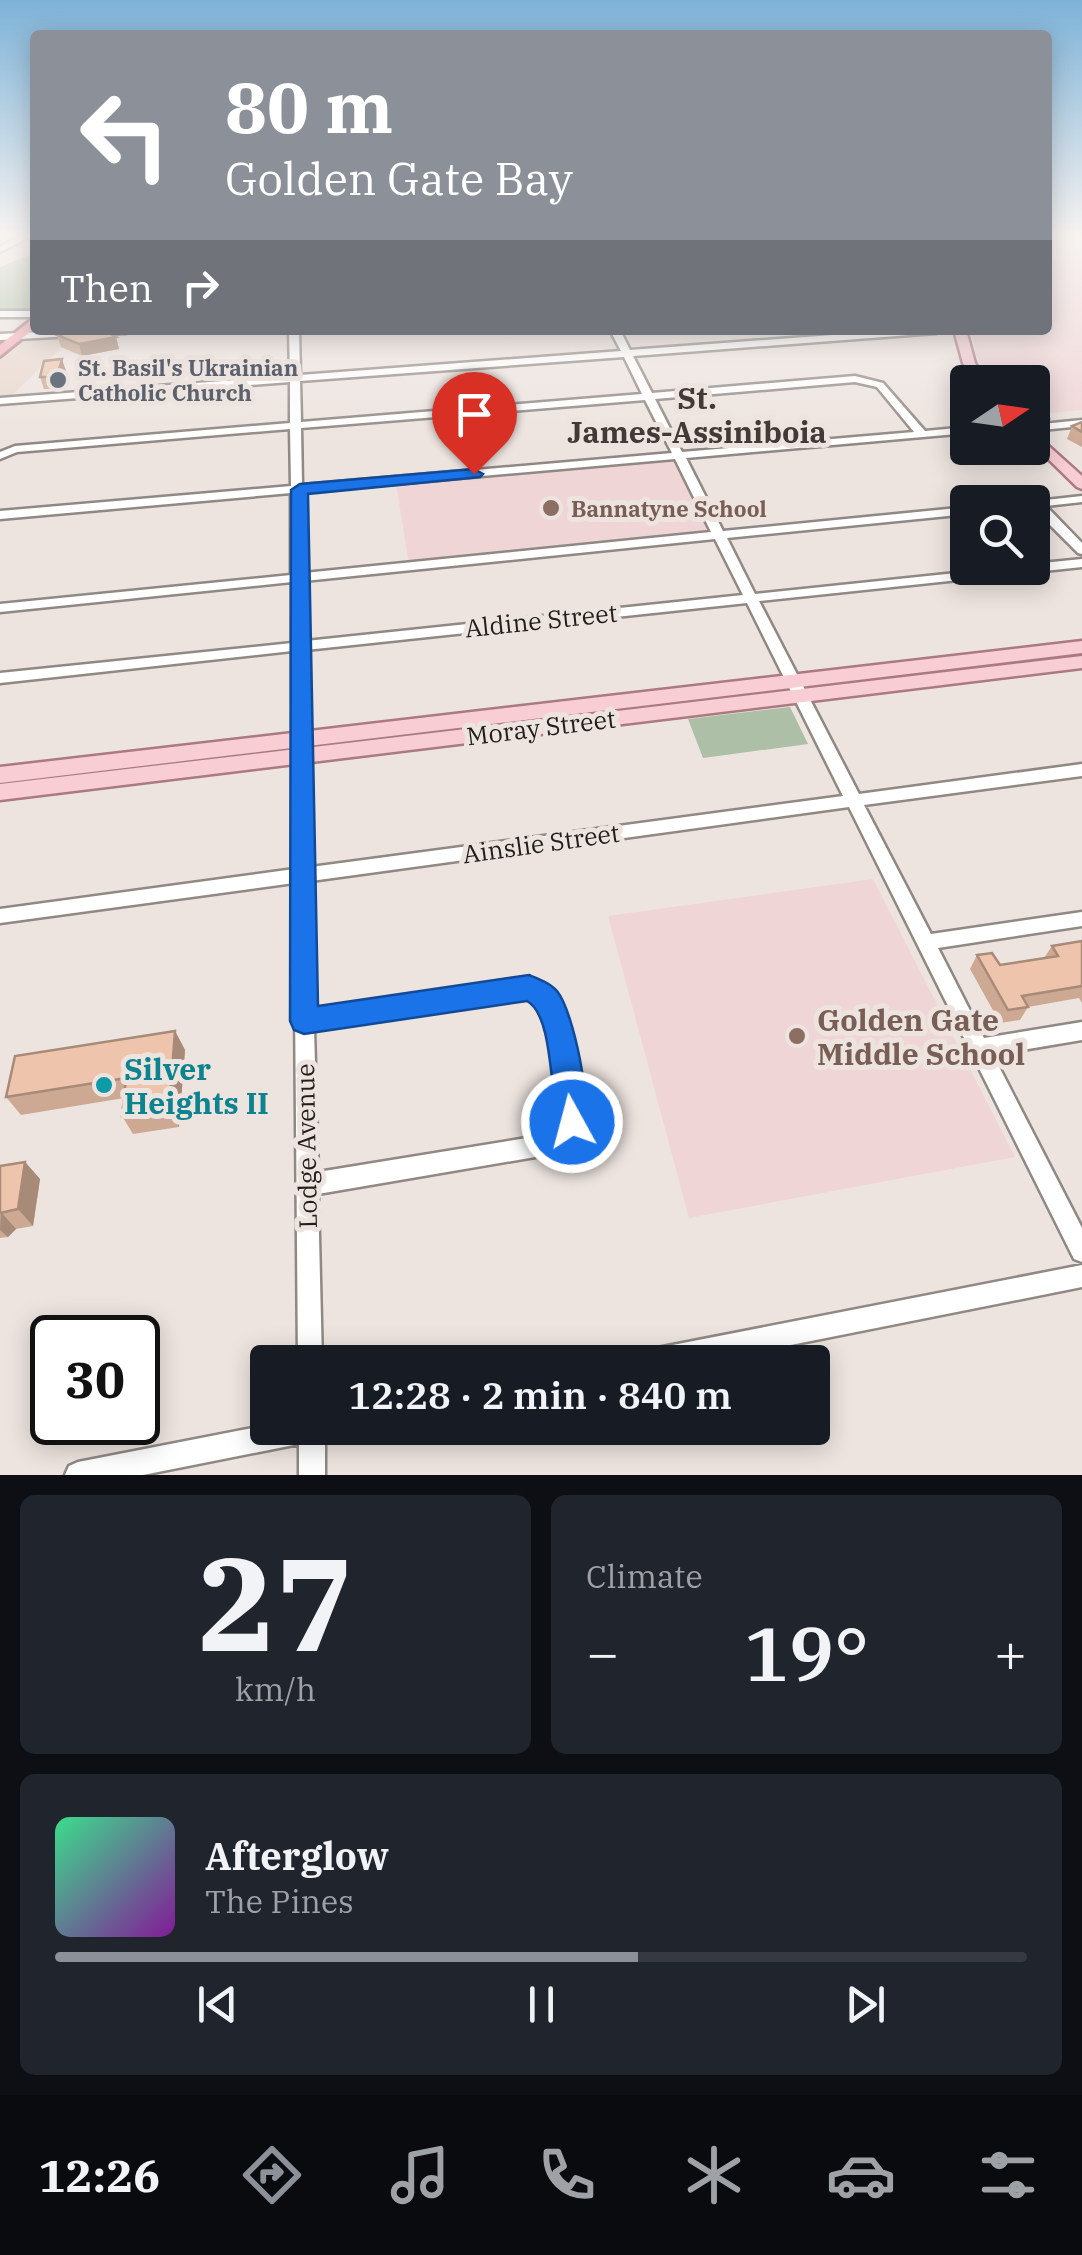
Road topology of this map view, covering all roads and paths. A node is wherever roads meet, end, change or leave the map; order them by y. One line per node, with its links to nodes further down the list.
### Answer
1 (0, 314): 2 (street)
2 (30, 314)
3 (30, 316): 10 (highway)
4 (30, 318): 11 (highway)
5 (58, 335): 11 (street)
6 (294, 335): 15 (street, Lodge Avenue)
7 (617, 335): 13 (street)
8 (871, 335): 13 (street)
9 (961, 335): 14 (main road)
10 (0, 337): 11 (street)
11 (17, 338): 12 (highway)
12 (0, 352)
13 (626, 354): 15 (street); 16 (street)
14 (969, 365)
15 (298, 379): 17 (street); 22 (street, Lodge Avenue)
16 (648, 396): 22 (street); 24 (street); 27 (street)
17 (0, 402)
18 (1082, 415): 19 (street)
19 (1050, 420)
20 (1050, 423): 21 (street)
21 (1082, 423)
22 (298, 426): 26 (street); 29 (street, Lodge Avenue)
23 (950, 432): 24 (street)
24 (922, 434): 27 (street)
25 (1050, 443): 28 (main road)
26 (0, 456)
27 (678, 456): 29 (street); 35 (street)
28 (1082, 484)
29 (300, 490): 33 (street); 38 (street, Lodge Avenue)
30 (1082, 499): 31 (street)
31 (1050, 502)
32 (950, 512): 35 (street)
33 (0, 516)
34 (1050, 519): 36 (street)
35 (718, 535): 38 (street); 39 (street)
36 (1082, 550)
37 (1082, 563): 39 (street, Aldine Street)
38 (301, 578): 40 (street); 41 (street, Lodge Avenue)
39 (750, 597): 41 (street, Aldine Street); 45 (street)
40 (0, 608)
41 (302, 645): 44 (street, Aldine Street); 46 (street, Lodge Avenue)
42 (1082, 647): 45 (main road, Moray Street)
43 (1082, 662): 45 (main road, Moray Street)
44 (0, 678)
45 (796, 689): 46 (main road, Moray Street); 50 (street)
46 (302, 747): 48 (main road, Moray Street); 49 (main road, Moray Street); 51 (street, Lodge Avenue)
47 (1082, 770): 50 (street, Ainslie Street)
48 (0, 774)
49 (0, 792)
50 (853, 801): 51 (street, Ainslie Street); 54 (street)
51 (303, 875): 52 (street, Ainslie Street); 55 (street, Lodge Avenue)
52 (0, 916)
53 (1082, 919): 54 (street)
54 (925, 942): 57 (street)
55 (304, 1021): 58 (street, Lodge Avenue); 58 (street)
56 (1082, 1031): 57 (street)
57 (979, 1048): 59 (street)
58 (307, 1185): 61 (street, Lodge Avenue)
59 (1082, 1251)
60 (1082, 1276): 62 (street)
61 (310, 1345)
62 (732, 1345)
63 (250, 1441): 65 (street)
64 (313, 1445): 66 (street)
65 (78, 1475)
66 (312, 1475)

